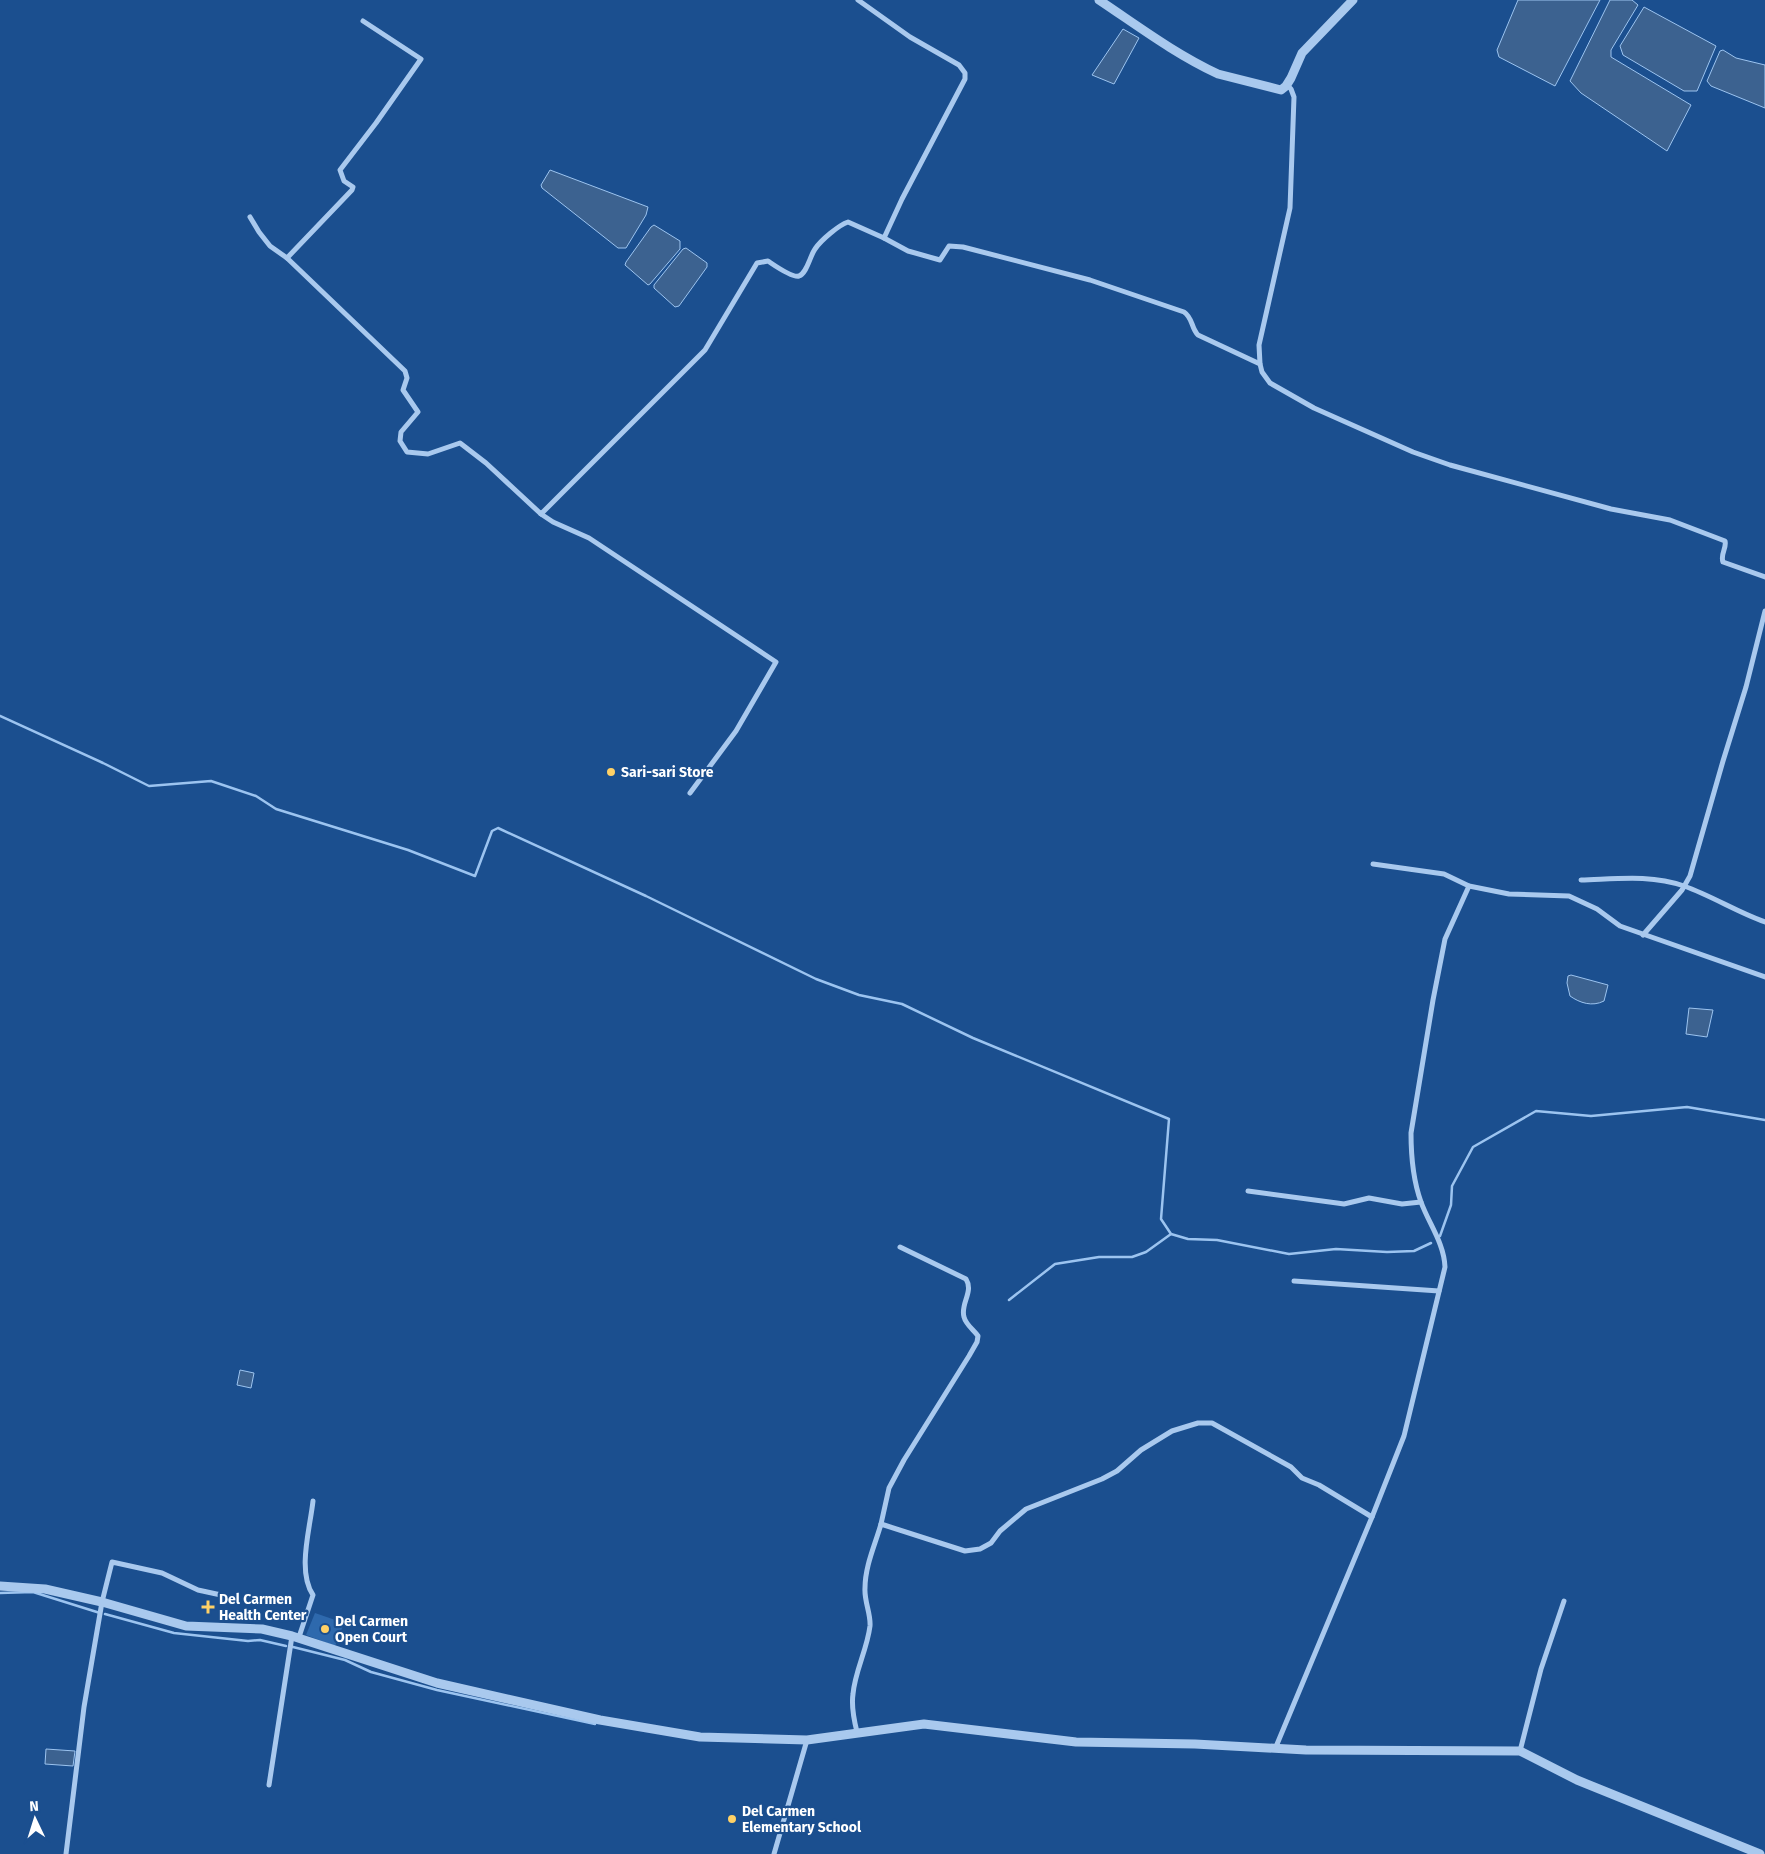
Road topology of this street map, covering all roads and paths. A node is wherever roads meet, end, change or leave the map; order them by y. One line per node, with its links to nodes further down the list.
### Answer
1 (858, 0): 7 (street)
2 (1099, 0): 5 (street)
3 (1353, 0): 5 (street)
4 (364, 20): 8 (street)
5 (1286, 85): 9 (street)
6 (250, 217): 8 (street)
7 (884, 238): 9 (street); 10 (street)
8 (287, 258): 10 (street)
9 (1260, 364): 11 (street)
10 (541, 514): 13 (street)
11 (1765, 577)
12 (1765, 611): 17 (street)
13 (690, 793)
14 (1373, 864): 16 (street)
15 (1581, 880): 17 (street)
16 (1469, 886): 19 (street); 22 (street)
17 (1684, 888): 18 (street); 19 (street)
18 (1765, 922)
19 (1643, 935): 20 (street)
20 (1765, 977)
21 (1248, 1191): 22 (street)
22 (1421, 1202): 25 (street)
23 (900, 1247): 28 (street)
24 (1294, 1281): 25 (street)
25 (1439, 1291): 27 (street)
26 (313, 1501): 33 (street)
27 (1372, 1517): 28 (street); 36 (street)
28 (881, 1524): 34 (street)
29 (0, 1586): 32 (street)
30 (221, 1595): 32 (street)
31 (1564, 1601): 37 (street)
32 (102, 1602): 33 (street); 39 (street)
33 (295, 1637): 35 (street); 38 (street)
34 (857, 1732): 35 (street); 36 (street)
35 (807, 1740): 40 (street)
36 (1275, 1749): 37 (street)
37 (1520, 1751): 41 (street)
38 (269, 1785)
39 (66, 1854)
40 (774, 1854)
41 (1760, 1854)

